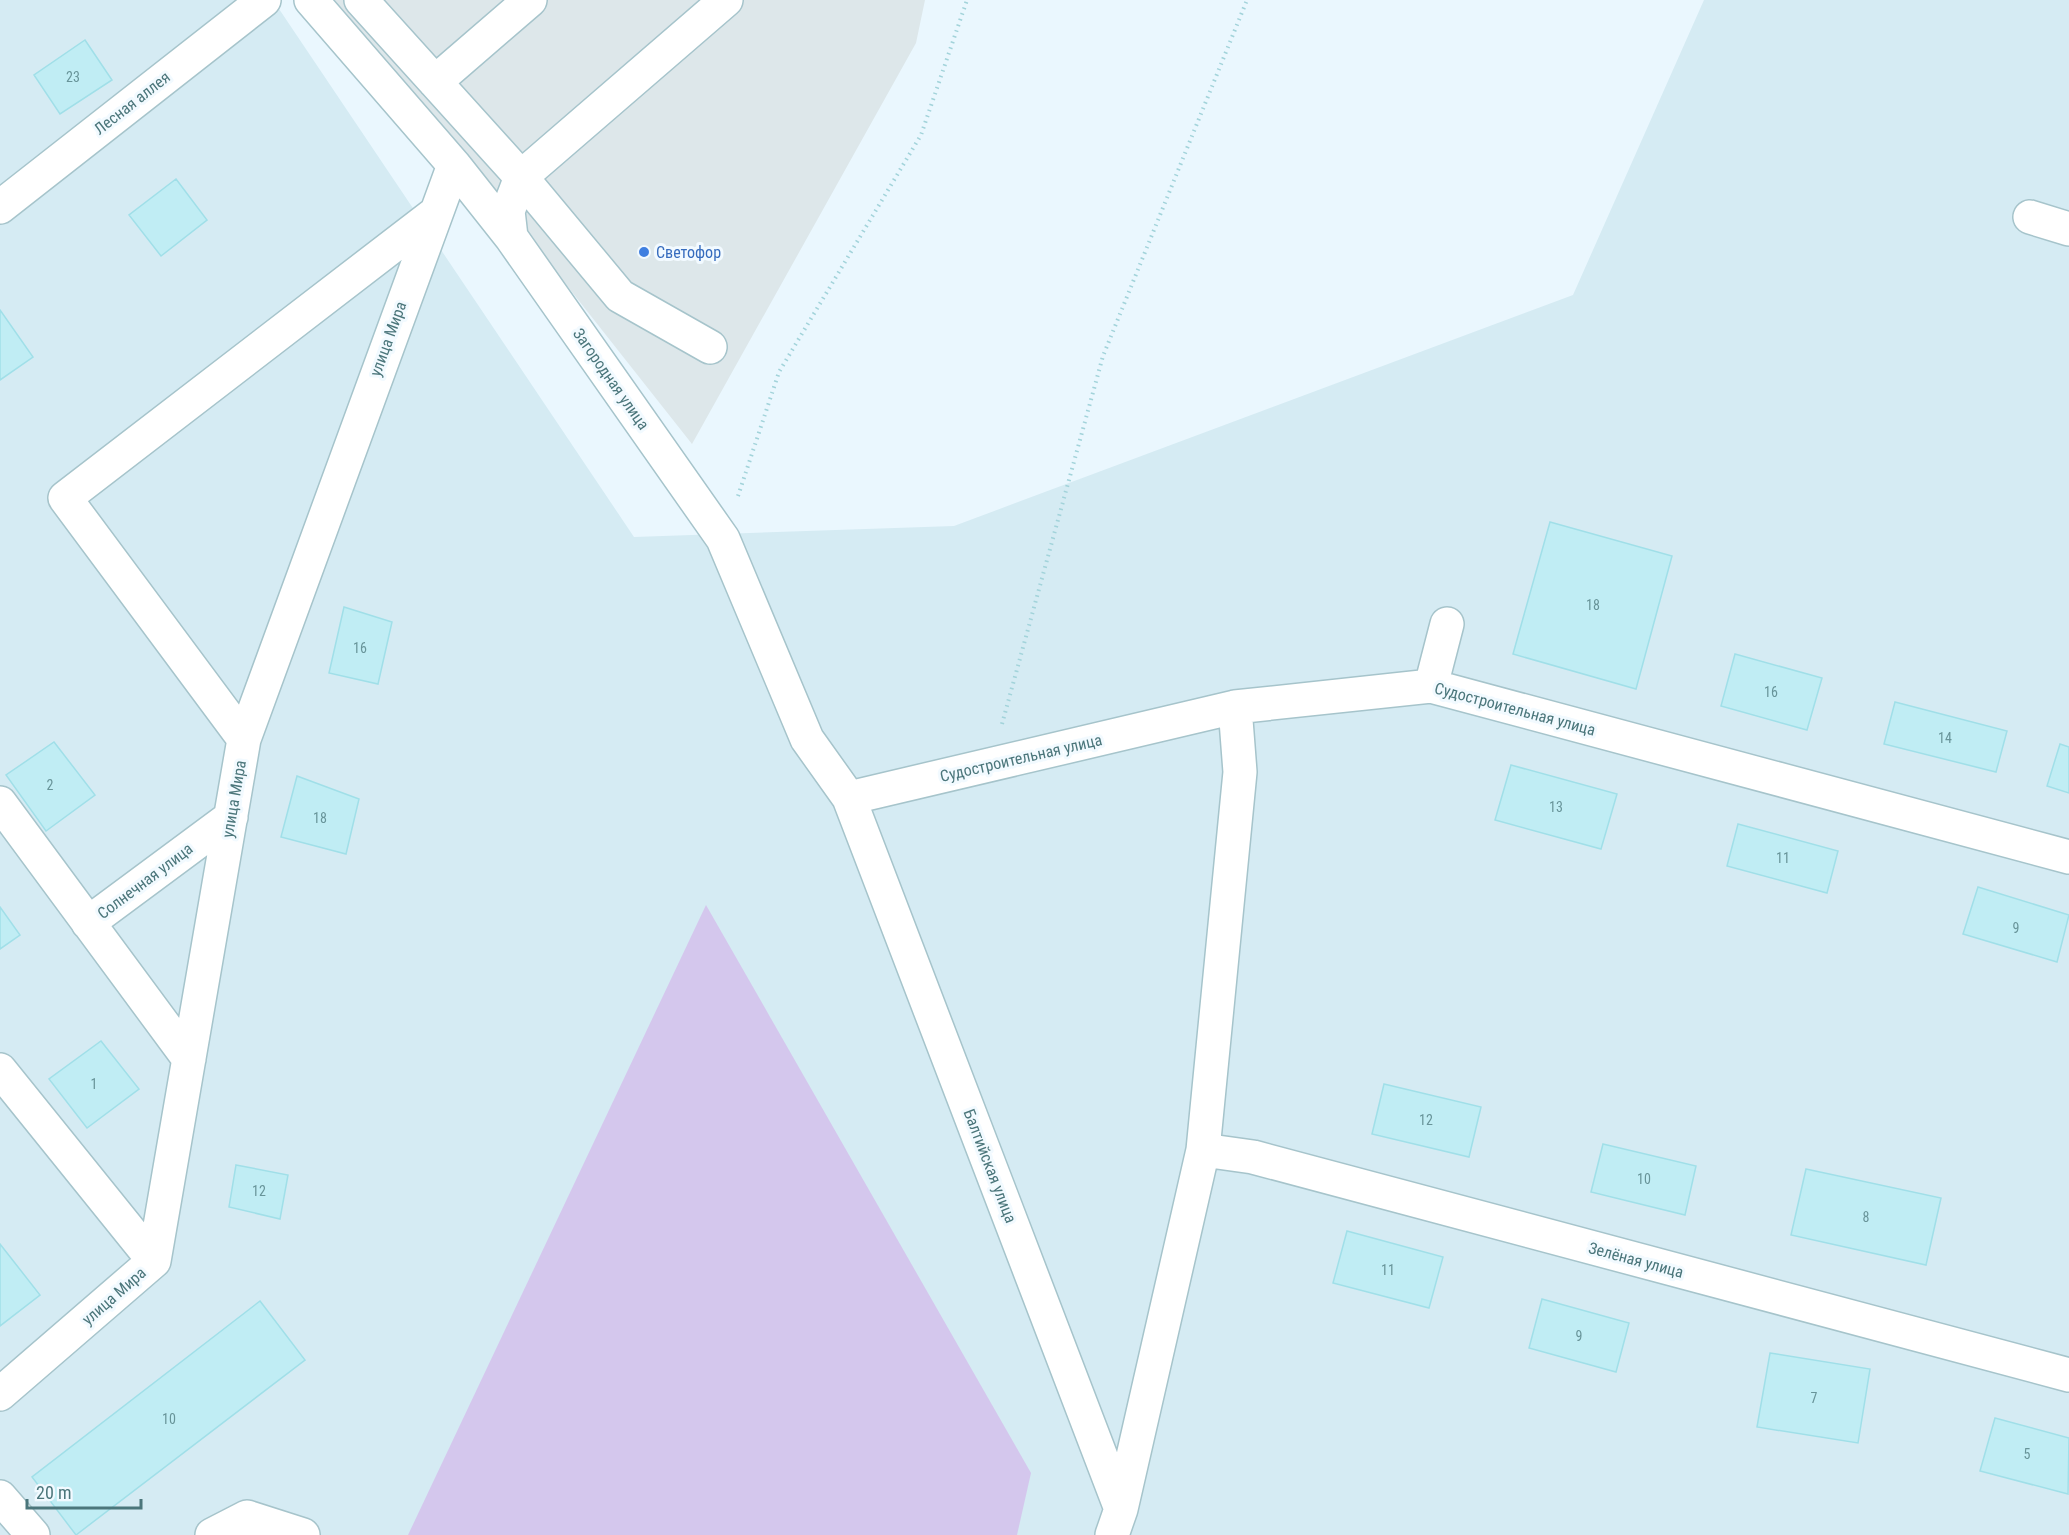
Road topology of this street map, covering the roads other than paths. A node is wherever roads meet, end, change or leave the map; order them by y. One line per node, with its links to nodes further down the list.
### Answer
1 (264, 0): 9 (street, Лесная аллея)
2 (311, 0): 7 (street, Загородная улица)
3 (361, 0): 6 (street)
4 (530, 0): 6 (street)
5 (726, 0): 8 (street)
6 (435, 82): 8 (street)
7 (454, 165): 10 (street, улица Мира); 13 (street, Загородная улица)
8 (521, 177): 13 (street); 14 (street)
9 (0, 207)
10 (433, 215): 18 (street, улица Мира); 18 (street)
11 (2030, 217): 12 (street)
12 (2069, 229)
13 (511, 237): 19 (street, Загородная улица)
14 (710, 347)
15 (1447, 624): 16 (street)
16 (1431, 686): 17 (street, Судостроительная улица); 22 (street, Судостроительная улица)
17 (1235, 707): 19 (street, Судостроительная улица); 26 (street)
18 (244, 739): 21 (street, улица Мира)
19 (849, 798): 31 (street, Балтийская улица)
20 (0, 803): 23 (street, Солнечная улица)
21 (231, 817): 23 (street, Солнечная улица); 24 (street, улица Мира)
22 (2069, 857)
23 (88, 923): 24 (street, Солнечная улица)
24 (189, 1059): 27 (street, улица Мира)
25 (0, 1070): 27 (street)
26 (1203, 1150): 28 (street, Зелёная улица); 31 (street)
27 (154, 1261): 29 (street, улица Мира)
28 (2069, 1375)
29 (0, 1394)
30 (0, 1497): 32 (street)
31 (1117, 1522)
32 (33, 1535)
33 (212, 1535): 34 (street)
34 (303, 1535)

